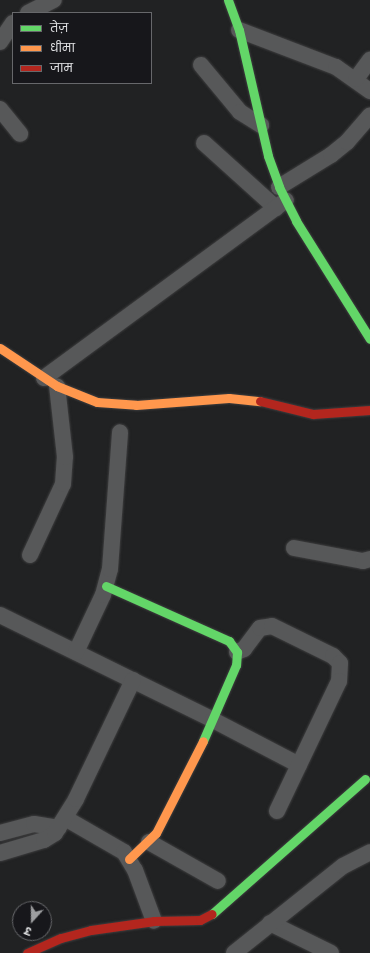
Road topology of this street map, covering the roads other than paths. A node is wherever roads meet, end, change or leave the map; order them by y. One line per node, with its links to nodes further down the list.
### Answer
1 (54, 0): 3 (street)
2 (232, 2): 5 (street)
3 (30, 12)
4 (12, 24): 6 (street)
5 (240, 30): 9 (street); 13 (street)
6 (0, 42)
7 (370, 60): 9 (street)
8 (201, 65): 13 (street)
9 (356, 79): 10 (street)
10 (370, 91)
11 (0, 109): 14 (street)
12 (370, 116): 16 (street)
13 (261, 125): 16 (street)
14 (20, 134)
15 (204, 143): 16 (street)
16 (280, 198): 17 (street); 19 (street)
17 (370, 338)
18 (0, 348): 19 (street)
19 (51, 382): 20 (street); 23 (street)
20 (370, 410)
21 (120, 432): 25 (street)
22 (294, 548): 24 (street)
23 (30, 555)
24 (370, 559)
25 (106, 586): 27 (street); 28 (street)
26 (0, 615): 27 (street)
27 (76, 652): 29 (street)
28 (237, 652): 30 (street); 31 (street)
29 (133, 680): 30 (street); 34 (street)
30 (213, 720): 31 (street); 36 (street)
31 (299, 765): 33 (street)
32 (365, 779): 41 (street)
33 (277, 811)
34 (62, 823): 35 (street); 38 (street); 39 (street)
35 (0, 833)
36 (149, 842): 39 (street); 40 (street)
37 (370, 852): 42 (street)
38 (0, 853)
39 (129, 859): 41 (street)
40 (218, 881)
41 (154, 921): 43 (street)
42 (270, 923): 44 (street); 45 (street)
43 (27, 953)
44 (234, 953)
45 (332, 953)

